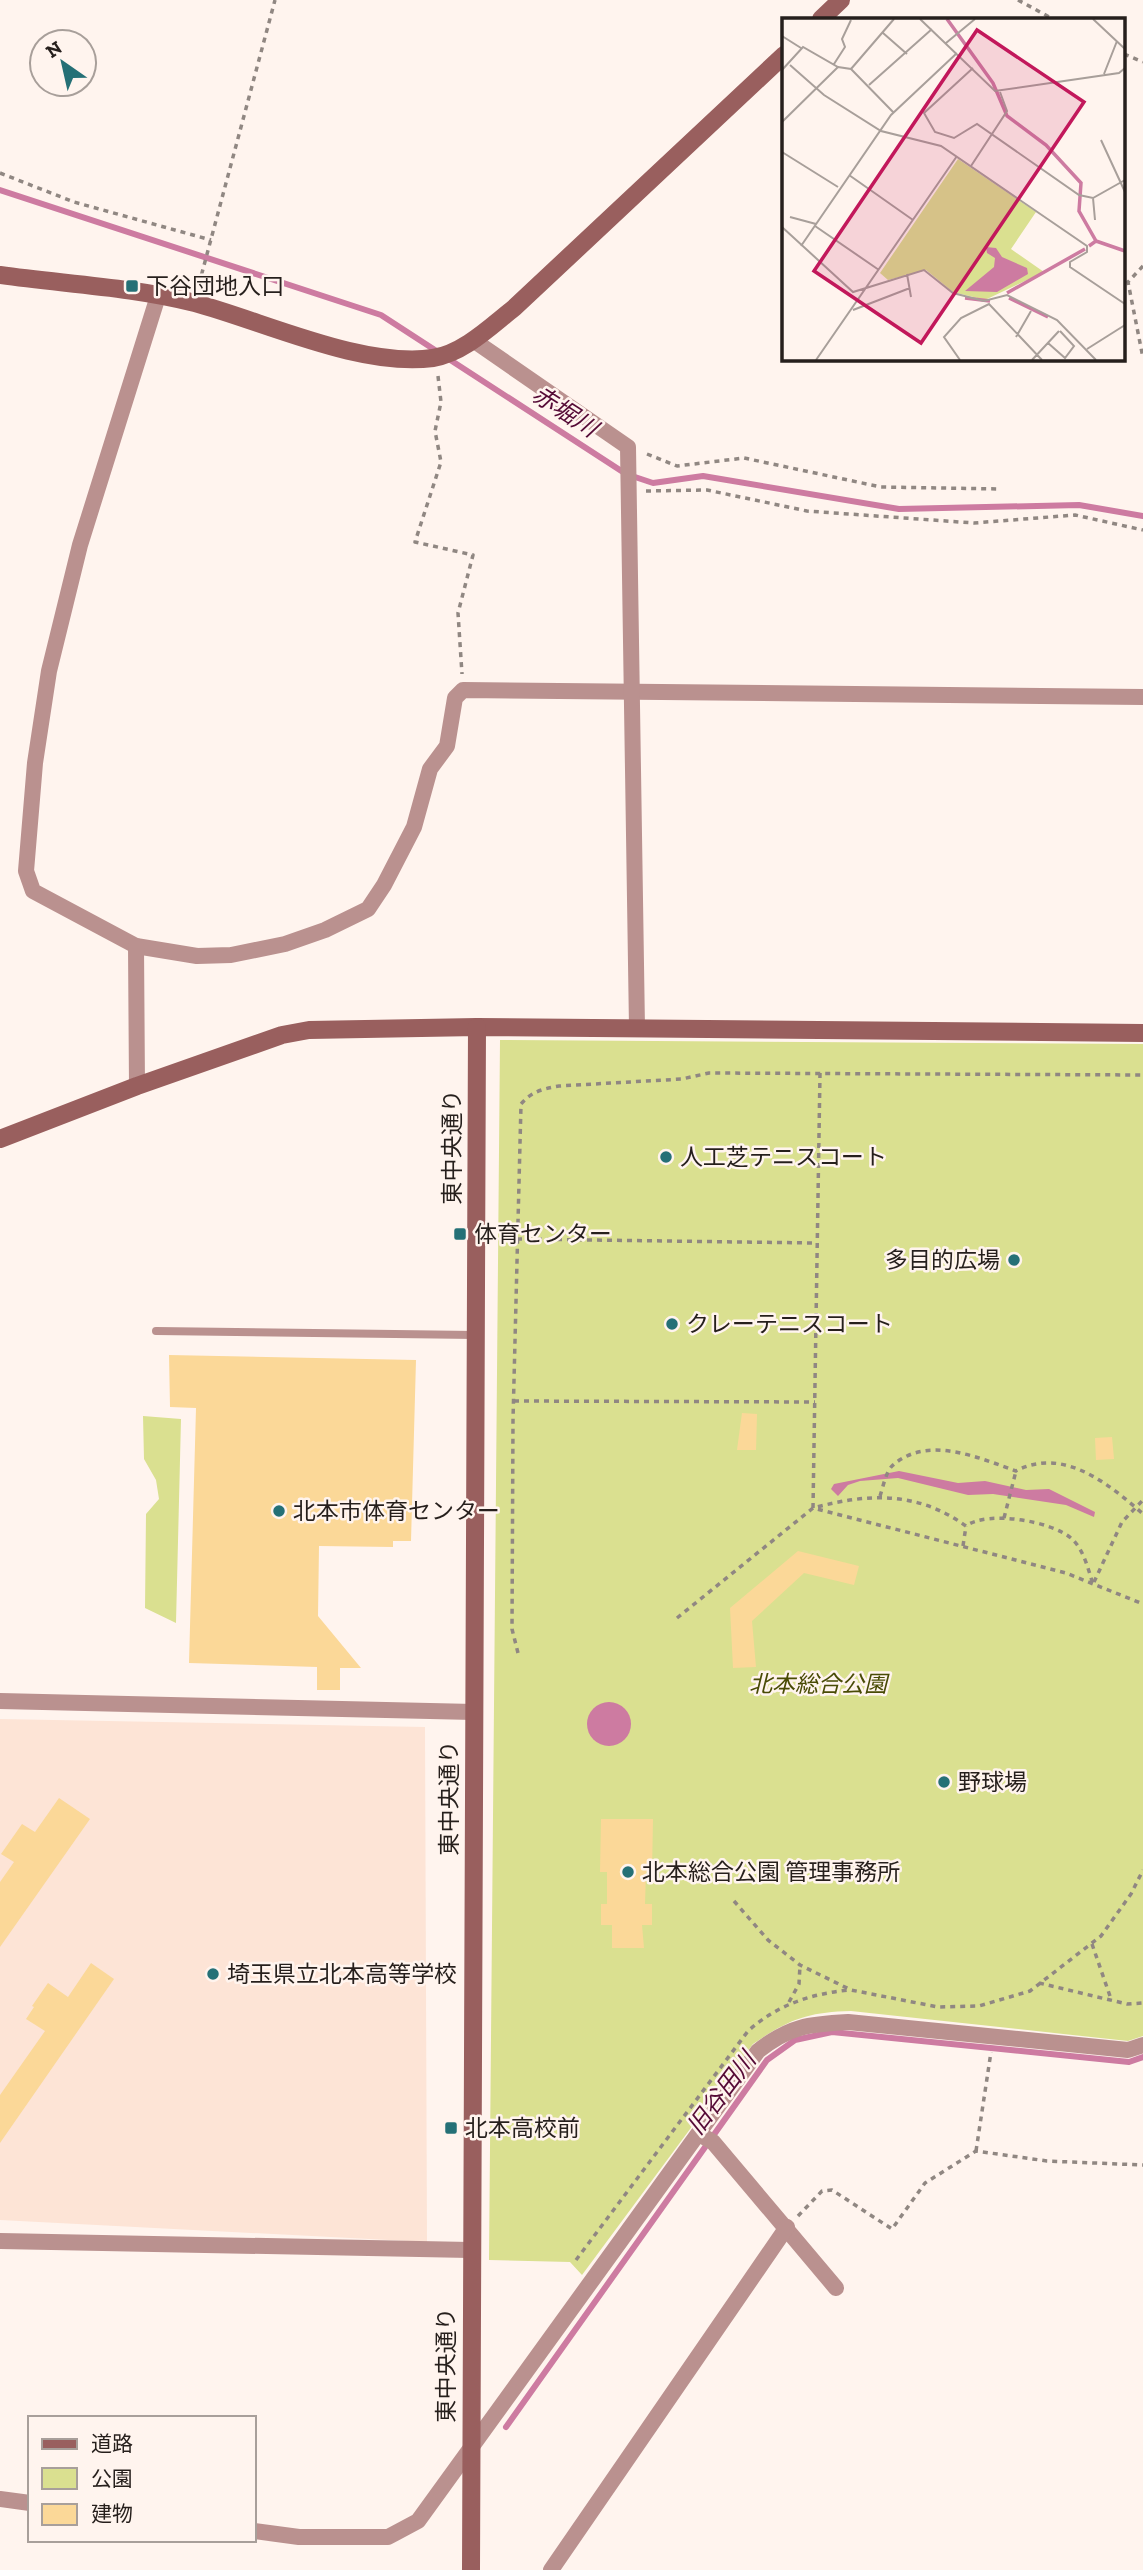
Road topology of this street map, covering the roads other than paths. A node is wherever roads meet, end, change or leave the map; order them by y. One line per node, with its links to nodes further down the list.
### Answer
1 (841, 0): 2 (street)
2 (822, 18)
3 (782, 57): 6 (street)
4 (0, 275): 5 (street)
5 (158, 296): 6 (street); 9 (street)
6 (473, 340): 7 (street)
7 (631, 692): 8 (street); 9 (street); 11 (street)
8 (1143, 697)
9 (136, 946): 13 (street)
10 (477, 1027): 11 (street); 13 (street); 16 (street, 東中央通り)
11 (637, 1028): 12 (street)
12 (1143, 1033)
13 (137, 1086): 14 (street)
14 (0, 1139)
15 (156, 1331): 16 (lane)
16 (476, 1335): 18 (street, 東中央通り)
17 (0, 1701): 18 (street)
18 (474, 1712): 23 (street, 東中央通り)
19 (1143, 2045): 20 (street)
20 (699, 2134): 21 (street); 25 (street)
21 (787, 2227): 24 (street); 30 (street)
22 (0, 2241): 23 (street)
23 (470, 2250): 25 (street, 東中央通り)
24 (836, 2288)
25 (470, 2450): 28 (street); 29 (street, 東中央通り)
26 (0, 2499): 27 (street)
27 (28, 2503)
28 (256, 2531)
29 (471, 2570)
30 (551, 2570)

